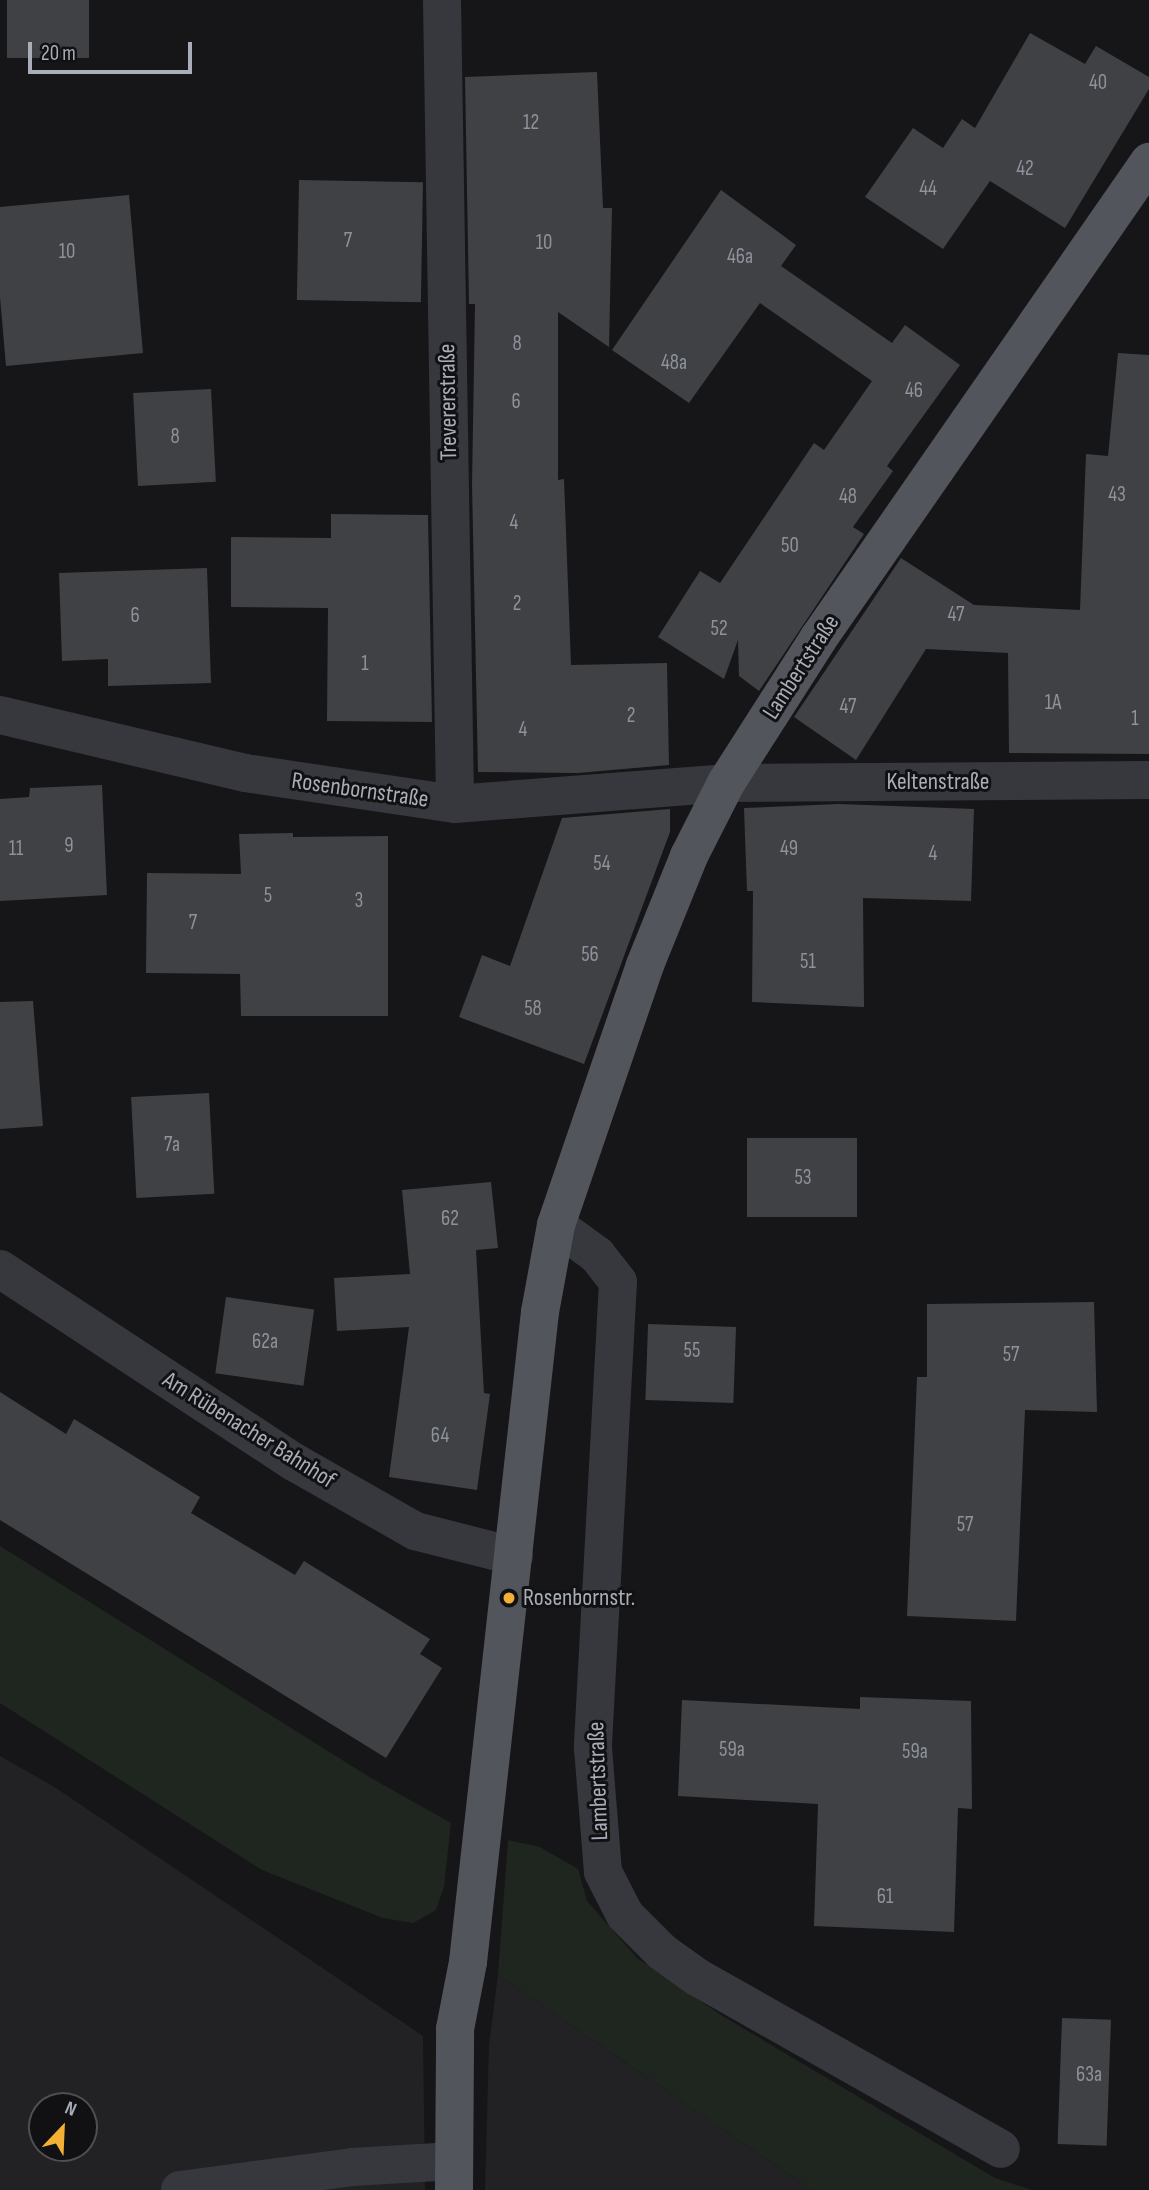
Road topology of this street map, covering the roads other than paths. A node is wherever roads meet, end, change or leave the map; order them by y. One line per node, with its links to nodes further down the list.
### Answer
1 (442, 0): 6 (street, Trevererstraße)
2 (1149, 162): 5 (main road, Lambertstraße)
3 (0, 715): 6 (street, Rosenbornstraße)
4 (1149, 780): 5 (street, Keltenstraße)
5 (726, 783): 6 (street, Rosenbornstraße); 7 (main road, Lambertstraße)
6 (455, 804)
7 (556, 1225): 9 (main road, Lambertstraße); 10 (street, Lambertstraße)
8 (0, 1269): 9 (street, Am Rübenacher Bahnhof)
9 (514, 1556): 11 (main road, Lambertstraße)
10 (1001, 2150)
11 (454, 2175): 12 (street)
12 (180, 2190)

